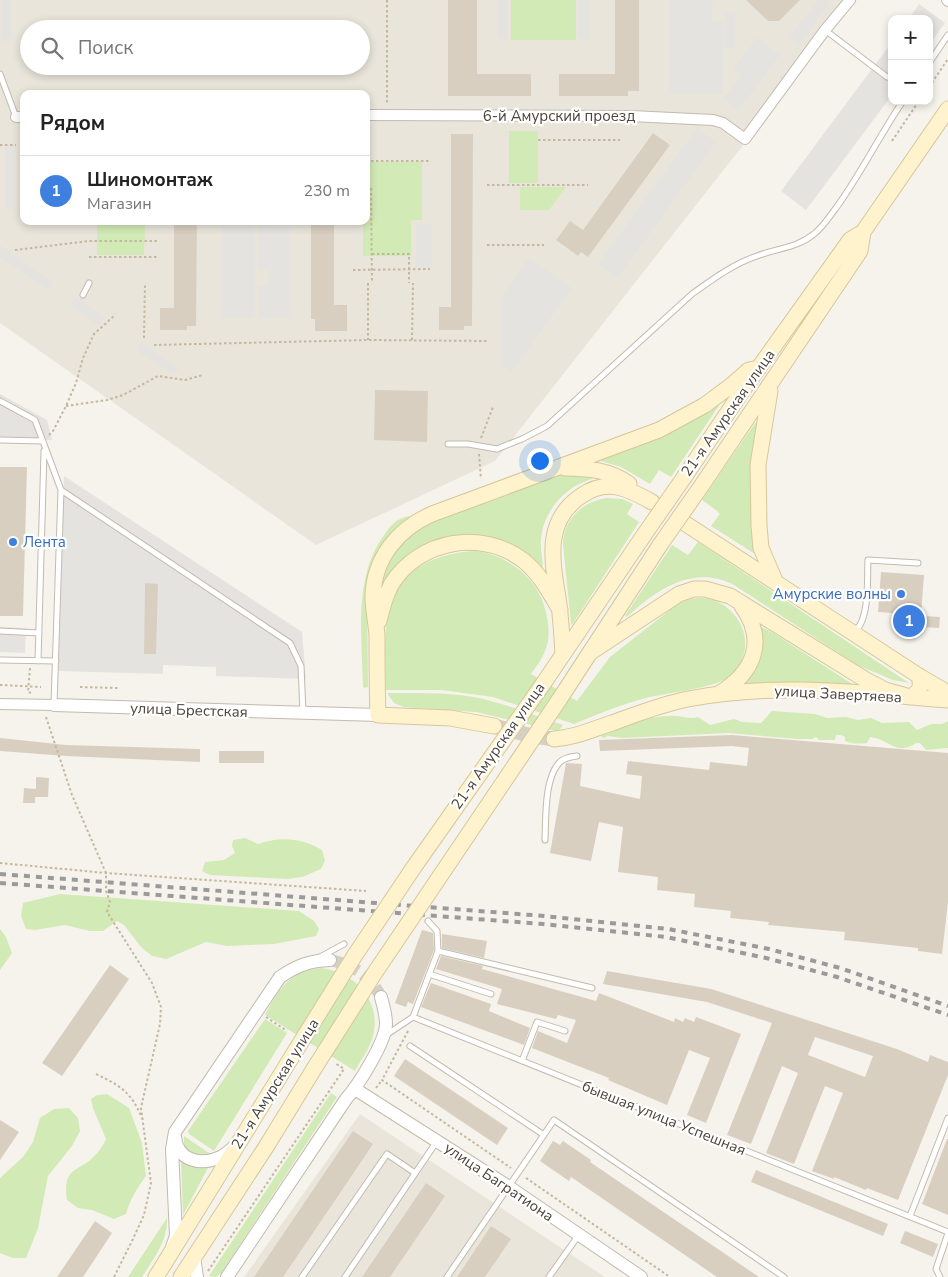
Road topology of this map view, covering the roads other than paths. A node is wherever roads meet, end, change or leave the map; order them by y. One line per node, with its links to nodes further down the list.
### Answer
1 (850, 0): 2 (street)
2 (825, 30): 6 (lane); 9 (street, 6-й Амурский проезд)
3 (948, 35): 4 (lane)
4 (930, 60)
5 (0, 74): 10 (lane)
6 (887, 77)
7 (900, 105): 19 (lane)
8 (948, 109): 11 (main road, 21-я Амурская улица)
9 (370, 115)
10 (20, 117)
11 (863, 232): 14 (main road, 21-я Амурская улица); 15 (main road, 21-я Амурская улица)
12 (89, 283): 13 (lane)
13 (84, 295)
14 (759, 368): 21 (main road); 33 (main road, 21-я Амурская улица, bridge)
15 (772, 382): 25 (main road); 32 (main road, 21-я Амурская улица, bridge)
16 (0, 401): 18 (lane)
17 (0, 440): 18 (lane)
18 (42, 441): 20 (lane)
19 (448, 444)
20 (44, 447): 22 (lane); 29 (lane)
21 (556, 468): 27 (main road); 30 (main road)
22 (60, 490): 36 (lane); 44 (lane)
23 (686, 524): 25 (main road)
24 (918, 563): 31 (lane)
25 (777, 584): 31 (main road)
26 (739, 602): 32 (main road); 39 (main road); 40 (main road)
27 (560, 610): 30 (main road); 33 (main road)
28 (0, 631): 29 (lane)
29 (39, 632): 35 (lane)
30 (376, 632): 45 (main road)
31 (852, 633): 37 (main road)
32 (591, 652): 75 (main road, 21-я Амурская улица, bridge)
33 (563, 654): 69 (main road, 21-я Амурская улица, bridge)
34 (0, 660): 35 (lane)
35 (38, 661): 36 (lane)
36 (56, 661): 43 (lane)
37 (919, 676): 38 (main road); 40 (main road)
38 (948, 693)
39 (719, 694): 40 (main road, улица Завертяева); 47 (main road, улица Завертяева)
40 (910, 698): 41 (main road, улица Завертяева)
41 (948, 700)
42 (0, 704): 43 (street, улица Брестская)
43 (54, 705): 44 (street, улица Брестская)
44 (303, 714): 45 (street, улица Брестская)
45 (378, 716): 46 (main road)
46 (494, 726)
47 (554, 739)
48 (577, 756): 49 (lane)
49 (545, 840)
50 (428, 921): 52 (lane)
51 (344, 944): 54 (lane)
52 (438, 951): 55 (lane); 56 (lane)
53 (330, 960): 54 (street)
54 (313, 961): 66 (street)
55 (429, 974): 57 (lane); 59 (lane)
56 (592, 988)
57 (491, 994)
58 (381, 997): 61 (street)
59 (413, 1017): 61 (lane); 63 (lane, бывшая улица Успешная)
60 (565, 1031): 63 (lane)
61 (384, 1036): 64 (street)
62 (410, 1046): 67 (lane)
63 (522, 1061): 72 (lane, бывшая улица Успешная)
64 (355, 1089): 68 (street, улица Багратиона); 80 (street)
65 (948, 1118): 72 (lane)
66 (175, 1132): 69 (street); 76 (street)
67 (544, 1135): 71 (lane); 86 (lane)
68 (437, 1141): 70 (lane); 71 (street, улица Багратиона)
69 (238, 1144): 76 (main road, 21-я Амурская улица)
70 (415, 1173): 81 (lane); 82 (lane)
71 (509, 1187): 74 (street, улица Багратиона); 83 (lane)
72 (910, 1216): 73 (lane, бывшая улица Успешная)
73 (948, 1232): 87 (lane)
74 (578, 1235): 84 (lane); 85 (street, улица Багратиона)
75 (194, 1257): 77 (street); 79 (main road, 21-я Амурская улица)
76 (168, 1258): 78 (main road, 21-я Амурская улица)
77 (201, 1276)
78 (156, 1277)
79 (181, 1277)
80 (227, 1277)
81 (302, 1277)
82 (344, 1277)
83 (447, 1277)
84 (549, 1277)
85 (641, 1277)
86 (784, 1277)
87 (940, 1277)

